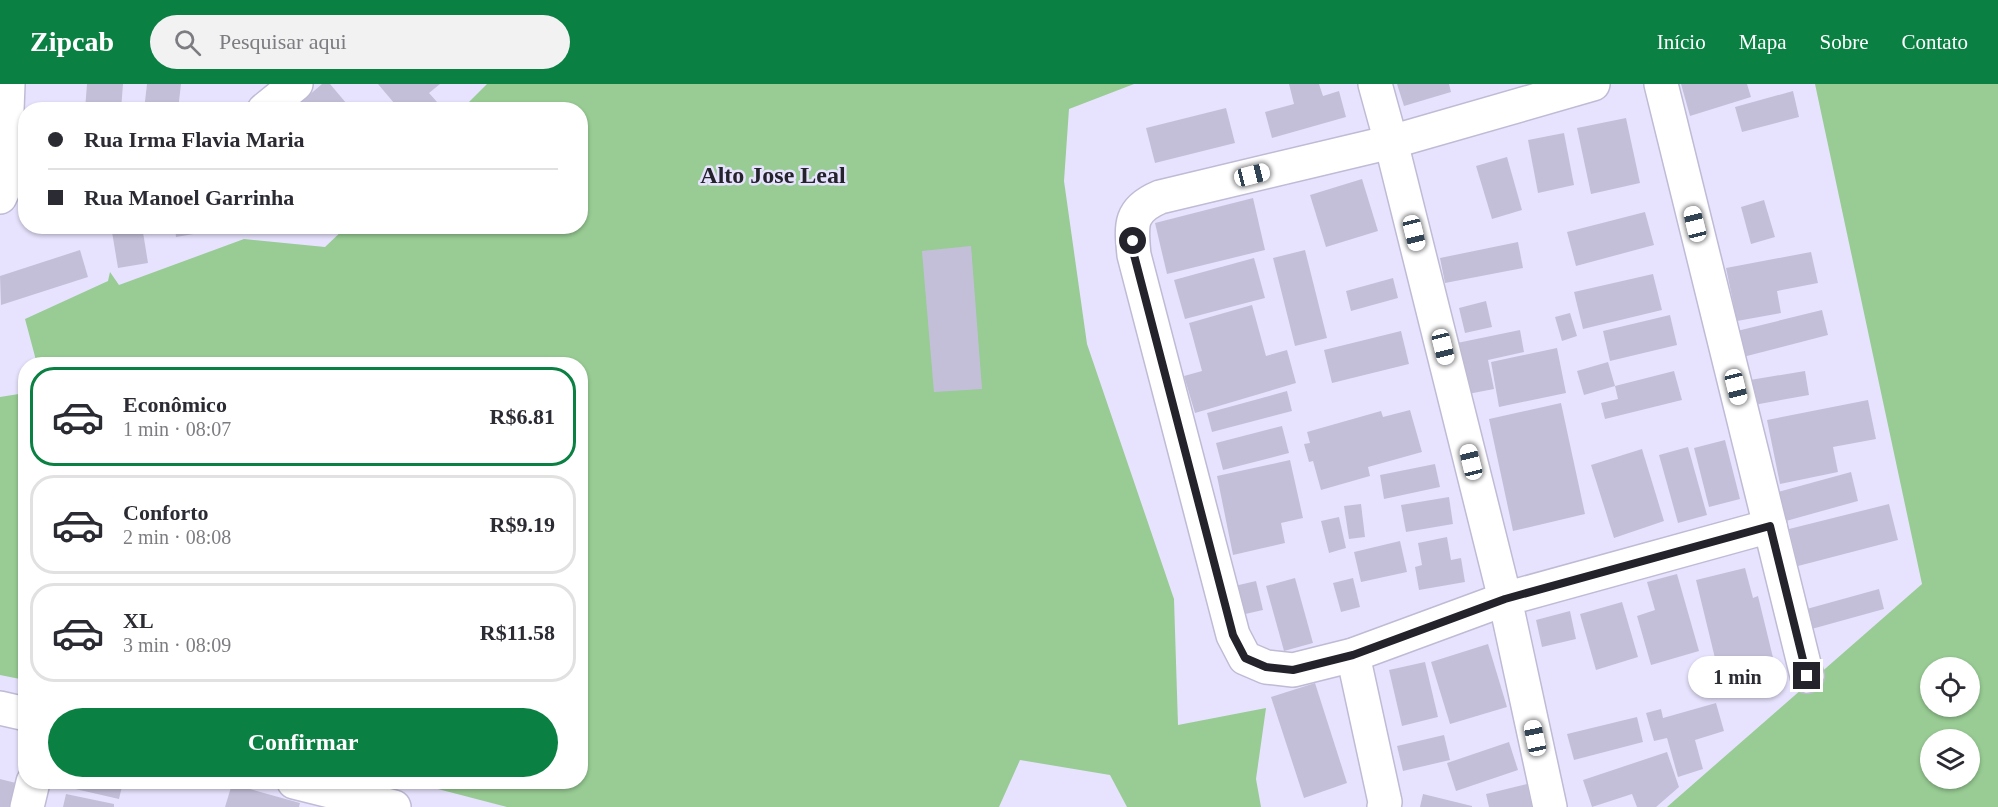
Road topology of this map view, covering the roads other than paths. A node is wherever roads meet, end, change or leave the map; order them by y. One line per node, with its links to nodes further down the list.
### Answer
1 (8, 84): 8 (street)
2 (296, 84): 6 (street)
3 (1375, 84): 7 (street)
4 (1593, 84): 7 (street)
5 (1661, 84): 9 (street)
6 (274, 102)
7 (1391, 142): 10 (street); 11 (street)
8 (10, 189)
9 (1770, 526): 10 (street); 12 (street)
10 (1505, 599): 11 (street); 20 (street)
11 (1353, 655): 19 (street)
12 (1807, 676)
13 (0, 708): 14 (street)
14 (18, 712)
15 (31, 789): 18 (street)
16 (319, 789): 17 (street)
17 (376, 805)
18 (27, 807)
19 (1384, 807)
20 (1550, 807)

